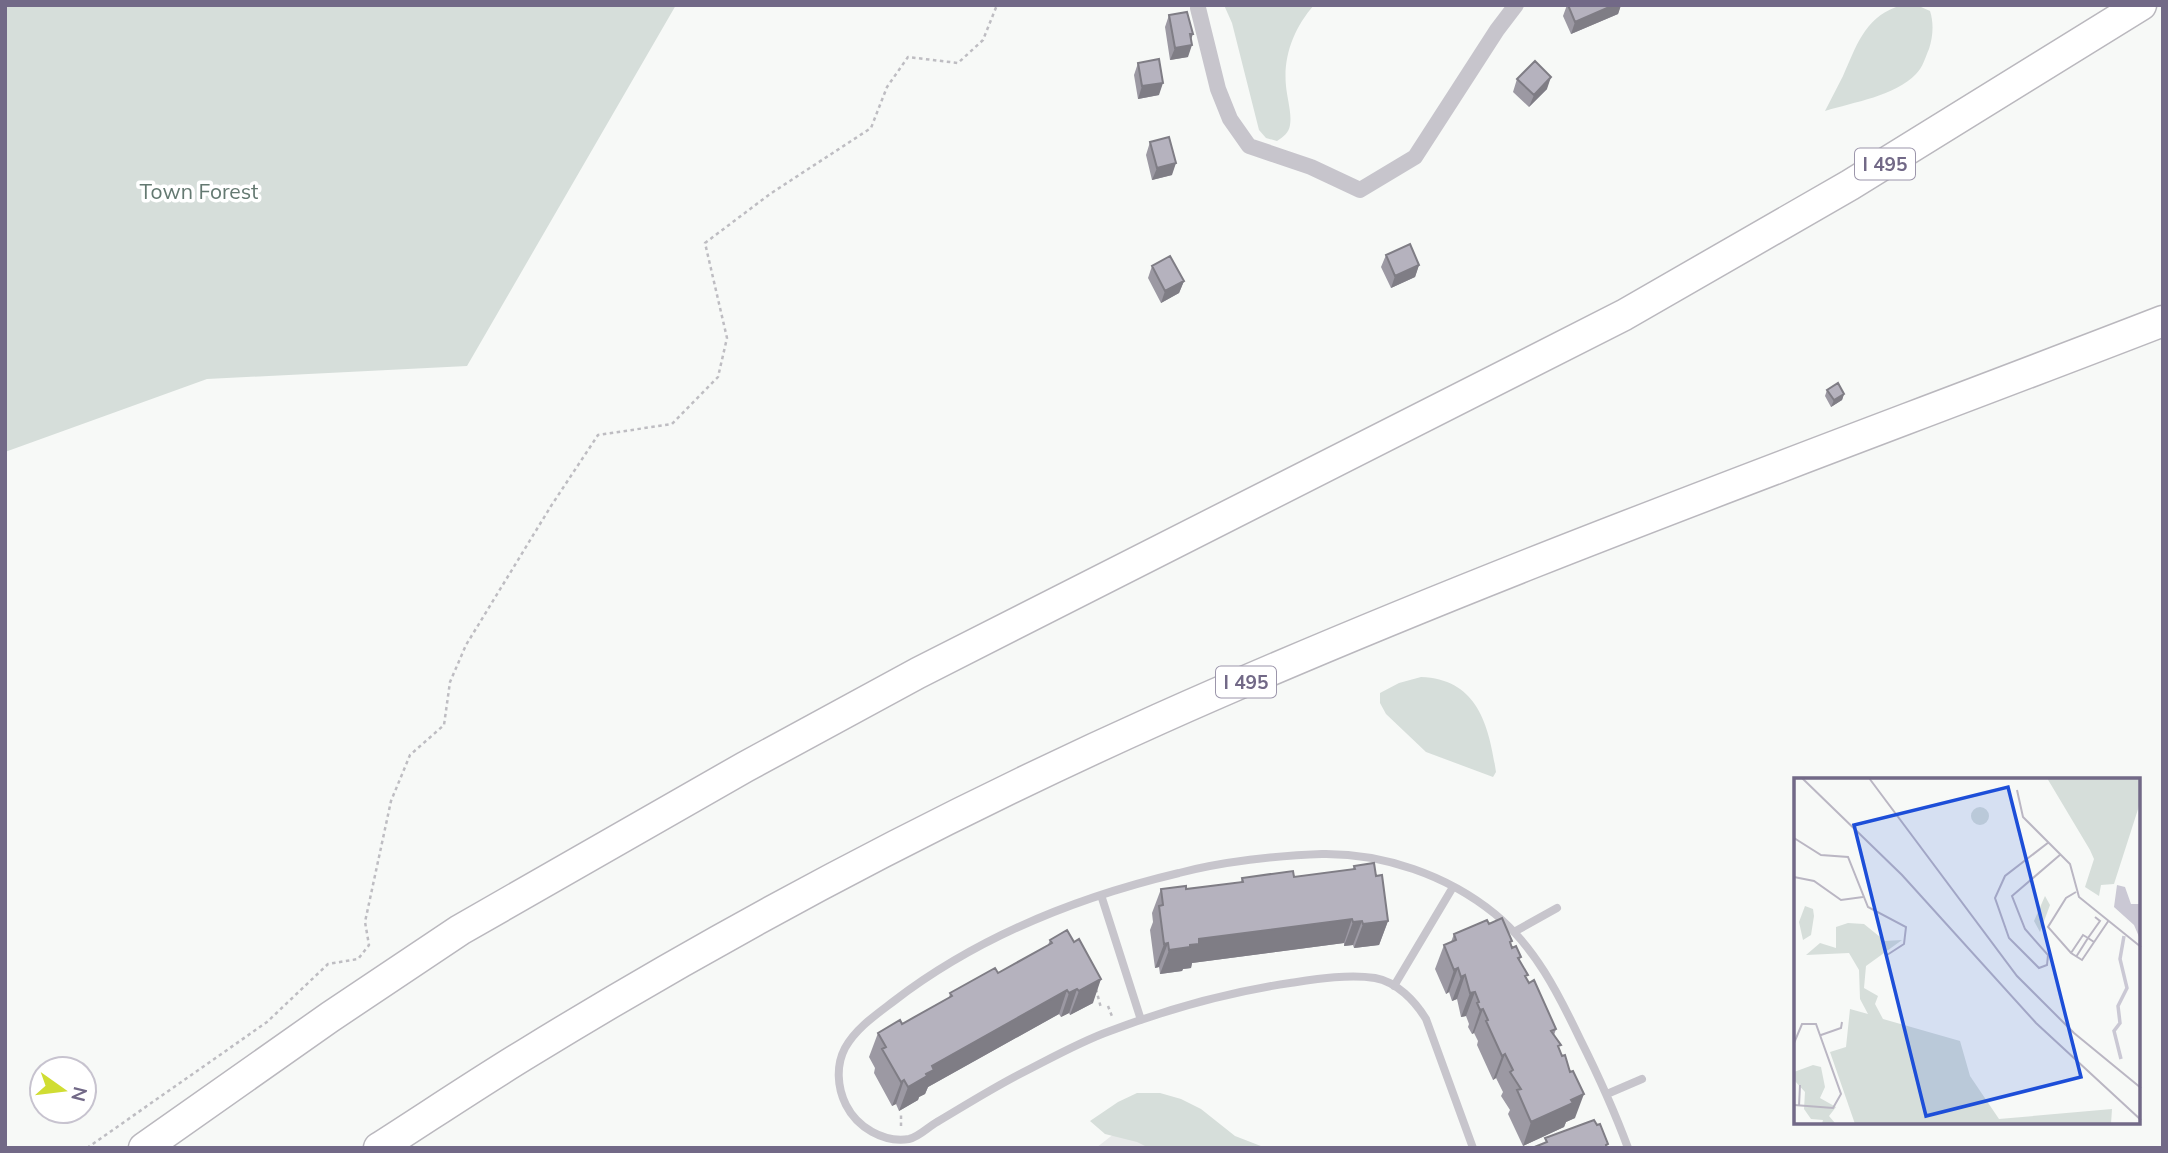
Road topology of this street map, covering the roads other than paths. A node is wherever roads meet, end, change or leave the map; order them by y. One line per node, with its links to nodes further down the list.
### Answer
1 (1516, 5): 3 (street)
2 (2141, 5): 13 (highway, I 495)
3 (1198, 8)
4 (2163, 321): 14 (highway, I 495)
5 (1453, 887): 6 (lane); 8 (lane); 9 (lane)
6 (1101, 895): 10 (lane); 10 (lane)
7 (1557, 908): 8 (lane)
8 (1514, 932): 12 (lane)
9 (1394, 986): 10 (lane); 15 (lane)
10 (1141, 1020)
11 (1642, 1079): 12 (lane)
12 (1607, 1094): 16 (lane)
13 (144, 1148)
14 (379, 1148)
15 (1473, 1148)
16 (1628, 1148)

